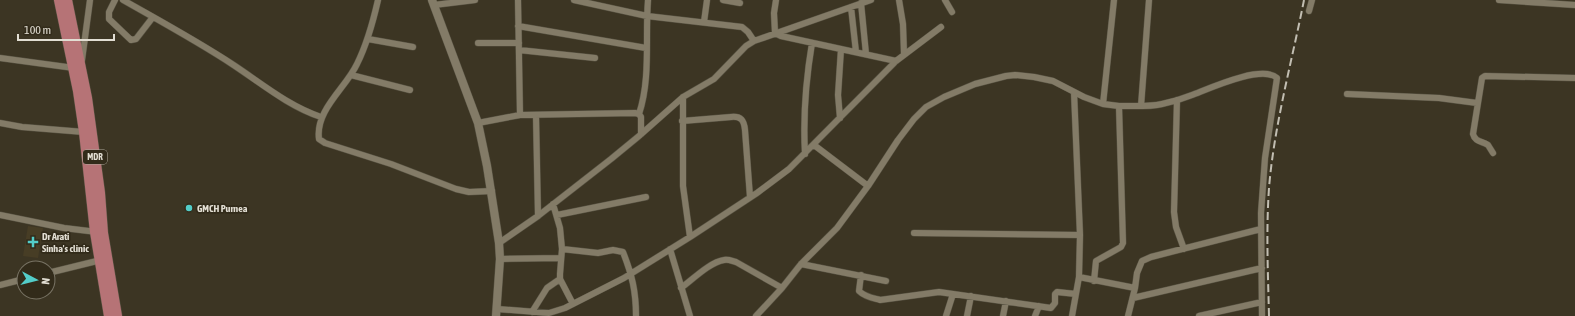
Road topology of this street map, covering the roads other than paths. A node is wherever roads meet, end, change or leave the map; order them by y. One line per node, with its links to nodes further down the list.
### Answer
1 (59, 0): 48 (main road, MDR)
2 (67, 0): 48 (main road, MDR)
3 (90, 0): 48 (street)
4 (115, 0): 29 (street)
5 (123, 0): 29 (street)
6 (378, 0): 34 (street)
7 (475, 0): 21 (street)
8 (518, 0): 31 (street)
9 (574, 0): 28 (street)
10 (648, 0): 28 (street)
11 (707, 0): 30 (street)
12 (723, 0): 22 (street)
13 (776, 0): 33 (street)
14 (871, 0): 23 (street)
15 (899, 0): 44 (street)
16 (945, 0): 27 (street)
17 (1114, 0): 57 (street)
18 (1149, 0): 59 (street)
19 (1312, 0): 26 (street)
20 (1499, 0): 24 (street)
21 (433, 2): 66 (street)
22 (740, 3)
23 (861, 3): 25 (street); 43 (street)
24 (1575, 5)
25 (851, 7): 33 (street); 42 (street)
26 (1309, 11)
27 (952, 12)
28 (647, 16): 30 (street); 40 (street)
29 (154, 17): 63 (street)
30 (704, 22): 35 (street)
31 (518, 26): 38 (street); 40 (street)
32 (941, 27): 44 (street)
33 (775, 33): 35 (street); 37 (street)
34 (368, 39): 39 (street); 49 (street)
35 (754, 41): 54 (street)
36 (478, 43): 38 (street)
37 (812, 43): 41 (street); 72 (street)
38 (519, 46): 46 (street); 61 (street)
39 (413, 47)
40 (646, 48): 60 (street)
41 (841, 49): 42 (street); 64 (street)
42 (856, 52): 43 (street)
43 (866, 54): 47 (street)
44 (904, 54): 47 (street)
45 (0, 58): 48 (street)
46 (595, 58)
47 (896, 61): 64 (street)
48 (77, 67): 68 (main road, MDR); 82 (main road, MDR)
49 (351, 75): 51 (street); 63 (street)
50 (1575, 78): 56 (street)
51 (410, 90)
52 (1074, 92): 57 (street); 73 (street); 84 (street)
53 (1347, 94): 56 (street)
54 (683, 97): 65 (street); 69 (street)
55 (1177, 100): 59 (street); 81 (street); 89 (street)
56 (1478, 103): 71 (street)
57 (1103, 104): 58 (street)
58 (1119, 106): 59 (street); 101 (street)
59 (1141, 106)
60 (639, 114): 62 (street); 69 (street)
61 (520, 115): 62 (street); 66 (street)
62 (536, 115): 80 (street)
63 (321, 117): 74 (street)
64 (840, 118): 70 (street)
65 (682, 121): 76 (street); 85 (street)
66 (478, 122): 74 (street)
67 (0, 123): 68 (street)
68 (84, 132): 82 (main road, MDR)
69 (641, 134): 77 (street)
70 (814, 145): 72 (street); 73 (street)
71 (1493, 153)
72 (805, 154): 76 (street)
73 (868, 186): 93 (street)
74 (492, 191): 86 (street)
75 (646, 197): 79 (street)
76 (750, 197): 85 (street)
77 (554, 204): 79 (street); 80 (street)
78 (0, 215): 82 (street)
79 (557, 215): 87 (street)
80 (538, 216): 86 (street)
81 (1261, 229): 89 (street); 94 (street)
82 (99, 232): 92 (main road, MDR)
83 (914, 233): 84 (street)
84 (1080, 235): 98 (street)
85 (690, 237): 88 (street)
86 (500, 243): 91 (street)
87 (562, 249): 90 (street); 96 (street)
88 (670, 249): 96 (street); 104 (street)
89 (1184, 249): 106 (street)
90 (561, 258): 91 (street); 99 (street)
91 (500, 259): 116 (street)
92 (103, 260): 95 (street); 117 (main road, MDR); 118 (main road, MDR)
93 (801, 264): 97 (street); 105 (street)
94 (1262, 268): 110 (street); 112 (street)
95 (56, 271)
96 (632, 273): 113 (street); 119 (street)
97 (861, 275): 100 (street); 107 (street)
98 (1080, 277): 101 (street); 108 (street)
99 (560, 279): 113 (street); 115 (street)
100 (886, 280)
101 (1094, 280): 106 (street)
102 (16, 281): 103 (street)
103 (0, 285)
104 (682, 288): 105 (street); 120 (street)
105 (782, 288): 121 (street)
106 (1135, 288): 110 (street)
107 (953, 294): 109 (street); 122 (street)
108 (1076, 294): 114 (street); 126 (street)
109 (971, 296): 111 (street); 123 (street)
110 (1133, 298): 127 (street)
111 (1006, 301): 114 (street); 124 (street)
112 (1262, 302): 128 (street); 129 (street)
113 (573, 304): 115 (street)
114 (1039, 306): 125 (street)
115 (532, 312): 116 (street)
116 (497, 313)
117 (109, 316)
118 (117, 316)
119 (636, 316)
120 (690, 316)
121 (756, 316)
122 (946, 316)
123 (967, 316)
124 (1003, 316)
125 (1036, 316)
126 (1072, 316)
127 (1128, 316)
128 (1199, 316)
129 (1262, 316)

